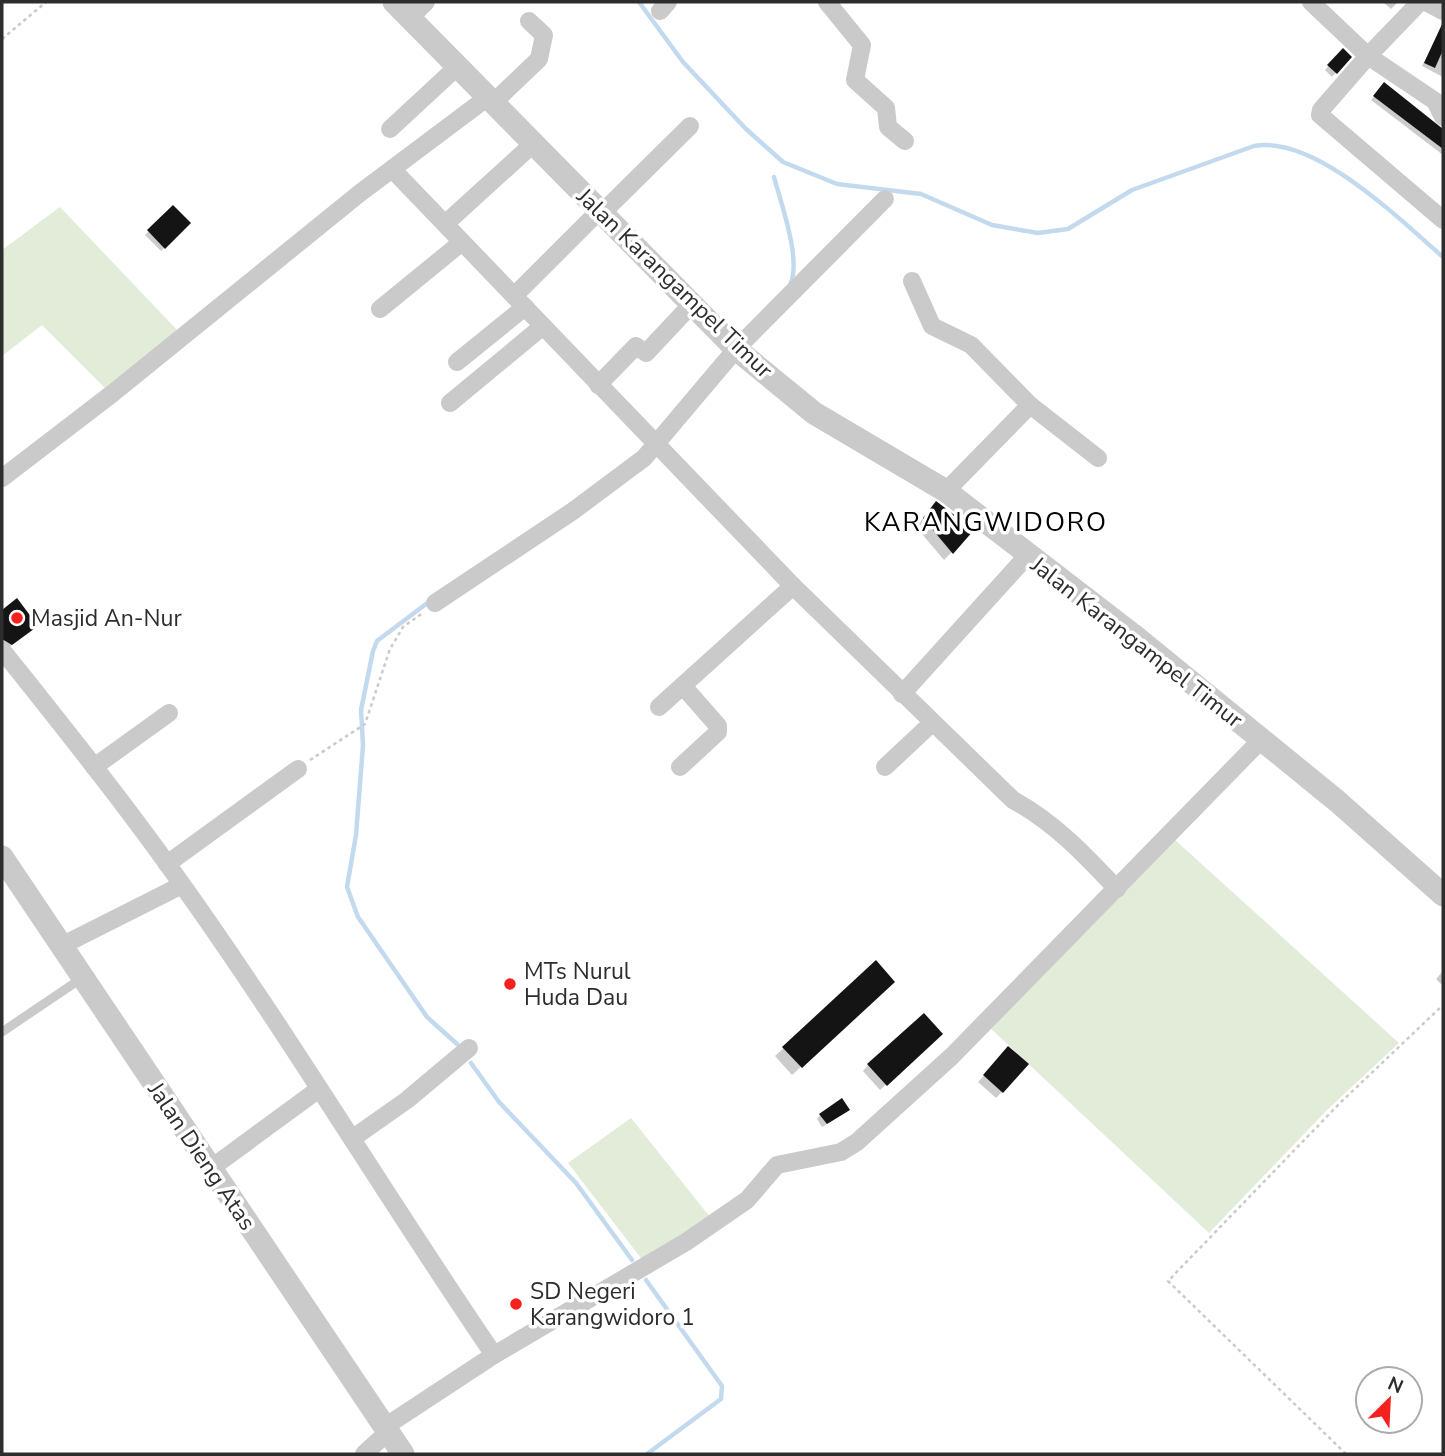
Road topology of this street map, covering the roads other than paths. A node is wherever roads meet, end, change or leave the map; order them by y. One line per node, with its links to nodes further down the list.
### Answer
1 (827, 2): 14 (street)
2 (1311, 2): 8 (street)
3 (1420, 2): 8 (street)
4 (1426, 2): 6 (street)
5 (410, 7): 9 (street, Jalan Karangampel Timur)
6 (1443, 11)
7 (529, 21): 10 (street)
8 (1368, 55): 11 (street); 19 (street)
9 (458, 66): 10 (street, Jalan Karangampel Timur); 13 (street)
10 (490, 100): 15 (street, Jalan Karangampel Timur); 16 (street)
11 (1440, 107)
12 (690, 126): 18 (street)
13 (390, 129)
14 (905, 141)
15 (534, 144): 18 (street, Jalan Karangampel Timur); 20 (street)
16 (392, 169): 20 (street); 34 (street)
17 (885, 199): 27 (street)
18 (601, 211): 23 (street); 24 (street, Jalan Karangampel Timur)
19 (1443, 220)
20 (445, 224): 21 (street)
21 (462, 242): 23 (street); 25 (street)
22 (912, 281): 31 (street)
23 (519, 302): 26 (street); 28 (street)
24 (692, 304): 27 (street, Jalan Karangampel Timur); 29 (street)
25 (380, 309)
26 (542, 326): 29 (street); 30 (street)
27 (736, 349): 32 (street); 35 (street, Jalan Karangampel Timur)
28 (457, 362)
29 (598, 385): 32 (street)
30 (450, 403)
31 (1030, 405): 33 (street); 35 (street)
32 (655, 444): 37 (street); 38 (street)
33 (1098, 458)
34 (2, 478)
35 (946, 491): 36 (street, Jalan Karangampel Timur)
36 (1027, 556): 41 (street); 45 (street, Jalan Karangampel Timur)
37 (793, 586): 40 (street); 41 (street)
38 (435, 603)
39 (2, 650): 46 (street)
40 (683, 686): 42 (street); 47 (street)
41 (902, 694): 44 (street)
42 (659, 707)
43 (169, 713): 46 (street)
44 (932, 723): 48 (street); 53 (street)
45 (1262, 739): 53 (street); 54 (street, Jalan Karangampel Timur)
46 (94, 766): 51 (street)
47 (680, 767)
48 (884, 767)
49 (298, 769): 51 (street)
50 (2, 858): 55 (street, Jalan Dieng Atas)
51 (167, 864): 52 (street)
52 (182, 885): 55 (street); 59 (street)
53 (1117, 890): 62 (street)
54 (1443, 895)
55 (64, 945): 56 (street, Jalan Dieng Atas)
56 (84, 977): 57 (lane); 61 (street, Jalan Dieng Atas)
57 (2, 1032)
58 (469, 1048): 60 (street)
59 (319, 1089): 60 (street); 61 (street)
60 (353, 1138): 62 (street)
61 (210, 1169): 63 (street, Jalan Dieng Atas)
62 (494, 1355): 63 (street)
63 (385, 1431): 64 (street); 65 (street, Jalan Dieng Atas)
64 (364, 1454)
65 (402, 1454)

